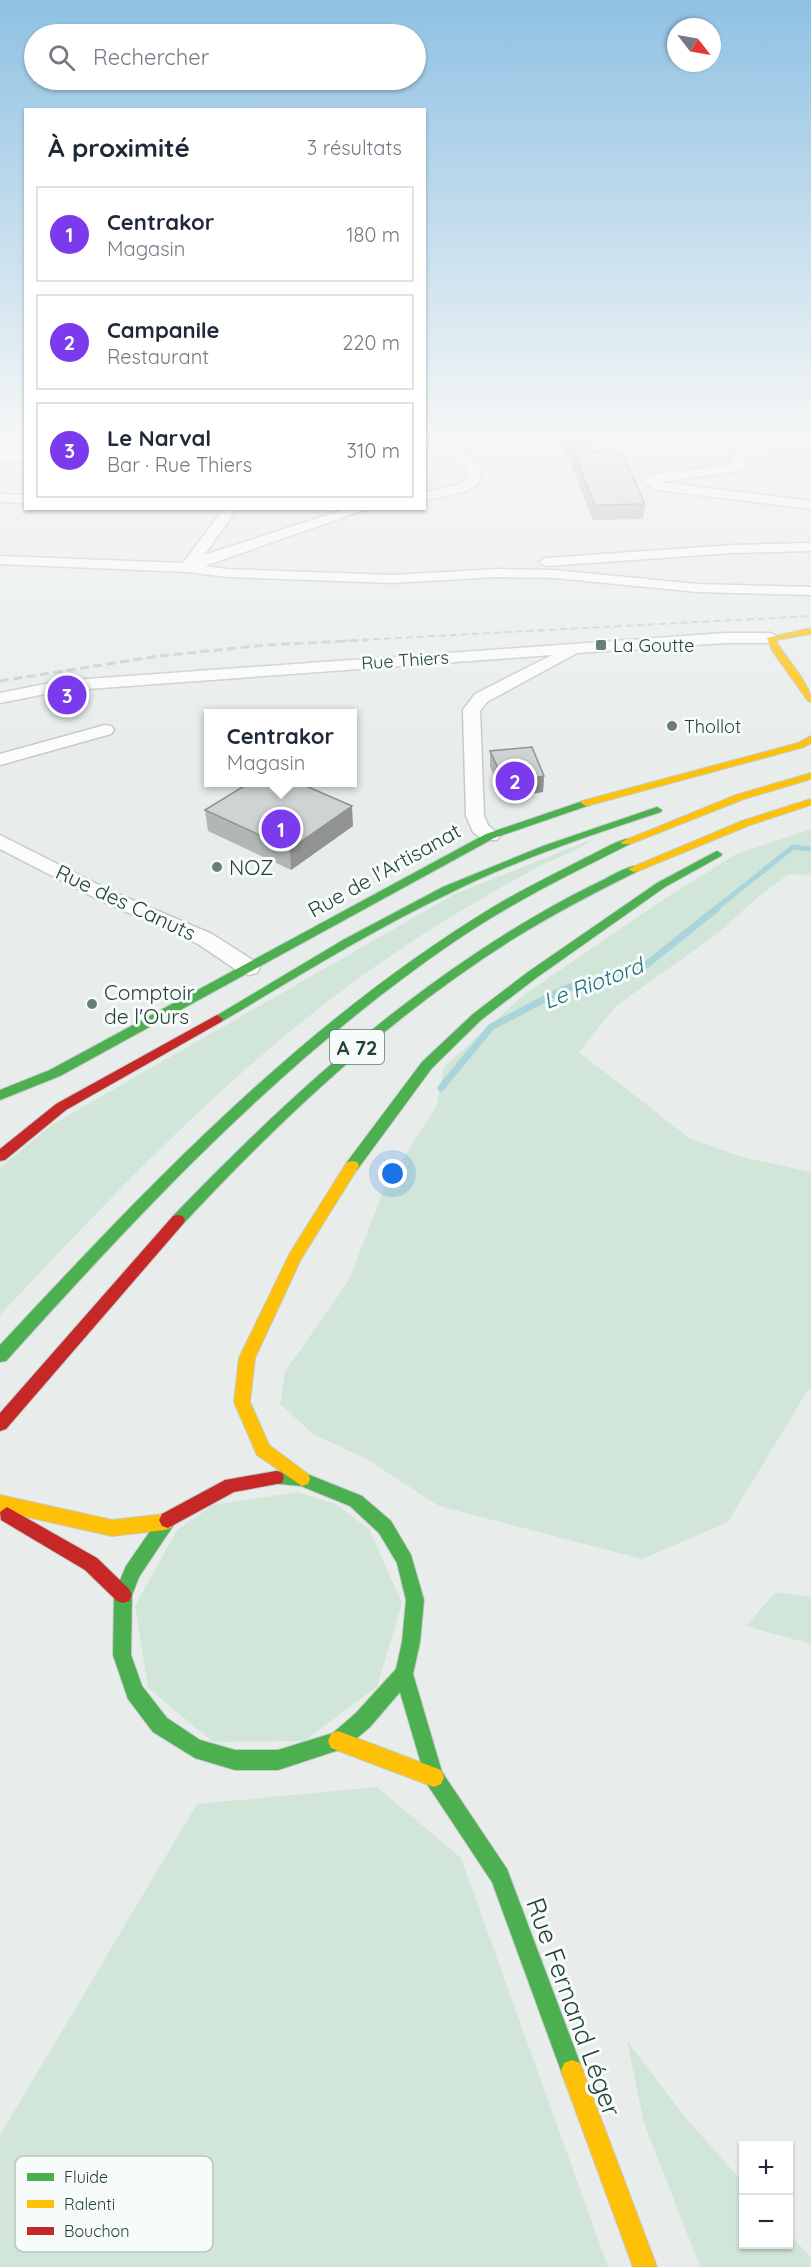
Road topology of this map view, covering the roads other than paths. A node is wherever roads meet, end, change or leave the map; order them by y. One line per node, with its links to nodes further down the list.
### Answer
1 (210, 537): 5 (street)
2 (275, 537): 5 (street)
3 (811, 547): 6 (street)
4 (0, 560): 5 (street)
5 (188, 568): 6 (street)
6 (497, 573): 7 (street)
7 (811, 591)
8 (811, 631): 9 (main road, Rue Thiers)
9 (771, 638): 10 (street, Rue Thiers); 12 (main road)
10 (578, 649): 11 (street, Rue Thiers); 23 (street)
11 (0, 698)
12 (811, 699)
13 (105, 730): 15 (street)
14 (811, 739): 23 (main road, Rue de l'Artisanat)
15 (0, 760)
16 (811, 776): 17 (main road, A 72)
17 (763, 789): 18 (main road); 29 (main road, A 72)
18 (718, 790)
19 (811, 802): 30 (main road, A 72)
20 (675, 804): 28 (main road)
21 (811, 809): 22 (main road)
22 (771, 830)
23 (490, 836): 26 (main road, Rue de l'Artisanat)
24 (0, 841): 26 (street, Rue des Canuts)
25 (728, 848): 31 (main road)
26 (249, 968): 27 (main road, Rue de l'Artisanat)
27 (0, 1095)
28 (0, 1156)
29 (0, 1356)
30 (0, 1424)
31 (302, 1479): 34 (main road); 36 (main road)
32 (0, 1503): 34 (main road)
33 (0, 1511): 35 (main road)
34 (165, 1522): 35 (main road)
35 (123, 1595): 37 (main road)
36 (404, 1674): 37 (main road); 38 (main road, Rue Fernand Léger)
37 (338, 1741): 38 (main road)
38 (434, 1777): 39 (main road, Rue Fernand Léger)
39 (645, 2267)

